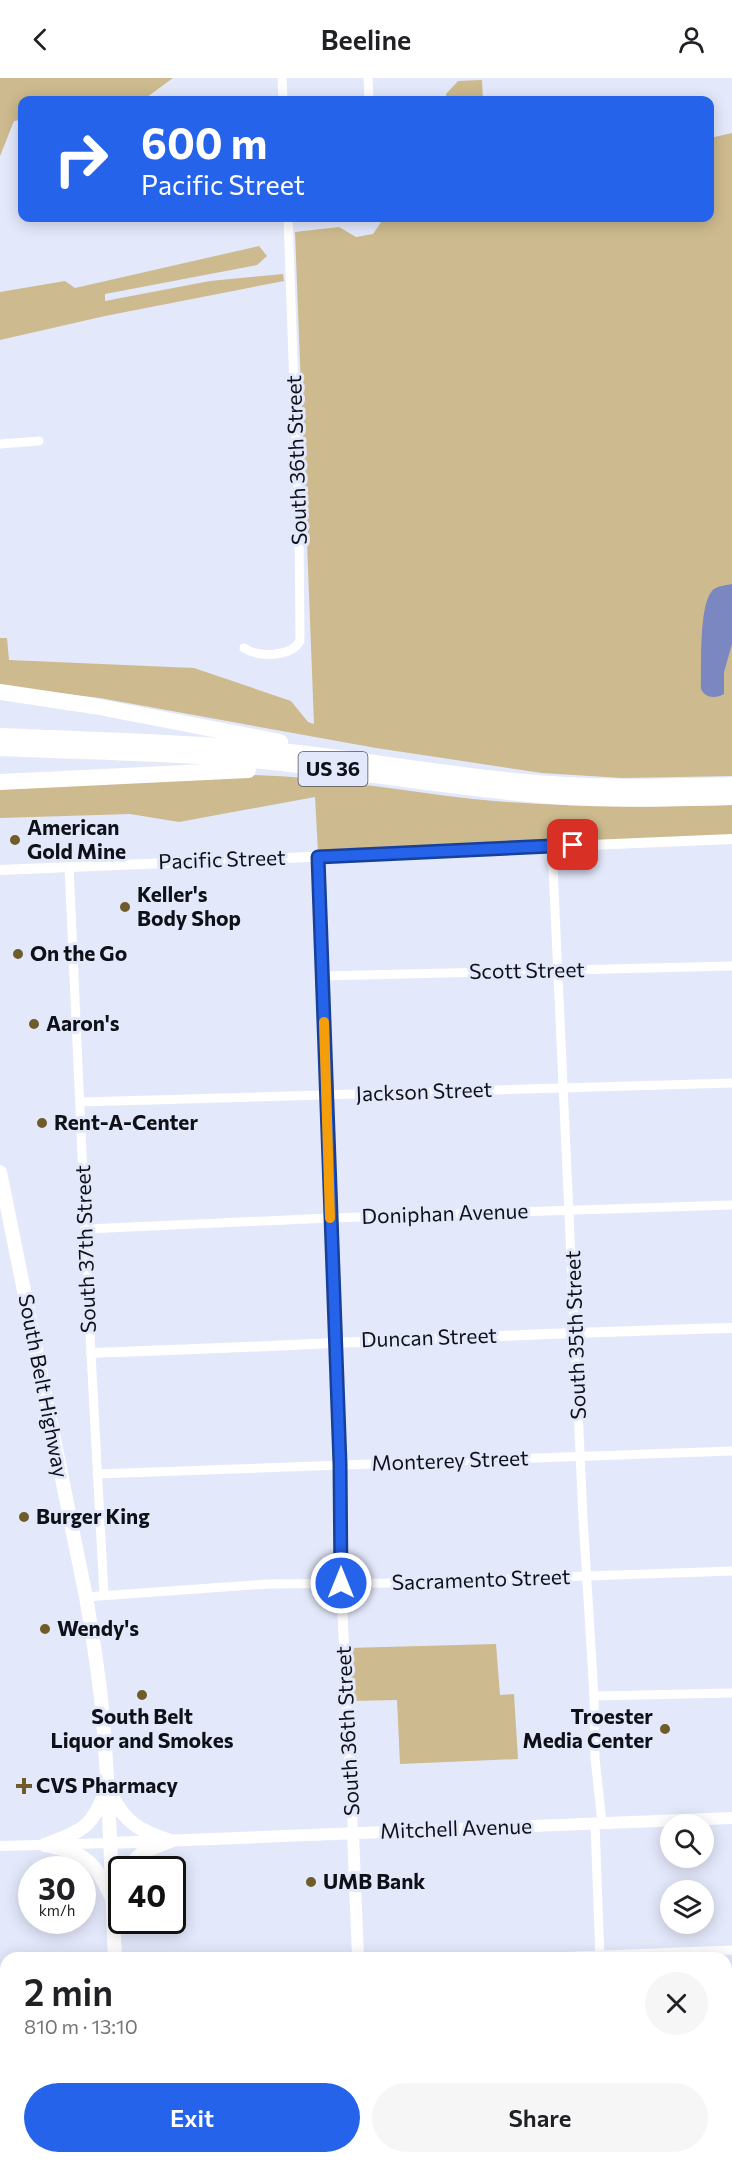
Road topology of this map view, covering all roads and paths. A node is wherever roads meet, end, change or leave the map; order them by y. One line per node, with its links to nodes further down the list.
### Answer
1 (282, 78): 3 (street)
2 (368, 78): 4 (street)
3 (283, 96)
4 (369, 96)
5 (288, 222): 8 (street, South 36th Street)
6 (39, 441): 7 (street)
7 (0, 444)
8 (244, 648)
9 (0, 692): 12 (highway)
10 (0, 736): 12 (highway, US 36)
11 (0, 748): 13 (highway, US 36)
12 (383, 764): 15 (highway, US 36)
13 (340, 770): 14 (highway); 16 (highway, US 36)
14 (0, 782)
15 (732, 786)
16 (732, 797)
17 (732, 839): 18 (street, Pacific Street)
18 (552, 846): 19 (street, Pacific Street); 23 (street, South 35th Street)
19 (318, 857): 20 (street, Pacific Street); 24 (street, South 36th Street)
20 (69, 866): 21 (street, Pacific Street); 28 (street, South 37th Street)
21 (0, 870)
22 (732, 966): 23 (street, Scott Street)
23 (559, 970): 24 (street, Scott Street); 26 (street, South 35th Street)
24 (321, 976): 27 (street, South 36th Street)
25 (732, 1083): 26 (street, Jackson Street)
26 (564, 1088): 27 (street, Jackson Street); 31 (street, South 35th Street)
27 (327, 1096): 28 (street, Jackson Street); 32 (street, South 36th Street)
28 (81, 1102): 33 (street, South 37th Street)
29 (0, 1172): 46 (main road, South Belt Highway)
30 (732, 1205): 31 (street, Doniphan Avenue)
31 (571, 1210): 32 (street, Doniphan Avenue); 35 (street, South 35th Street)
32 (330, 1218): 33 (street, Doniphan Avenue); 36 (street, South 36th Street)
33 (86, 1229): 37 (street, South 37th Street)
34 (732, 1328): 35 (street, Duncan Street)
35 (576, 1332): 36 (street, Duncan Street); 39 (street, South 35th Street)
36 (335, 1342): 37 (street, Duncan Street); 40 (street, South 36th Street)
37 (91, 1353): 41 (street, South 37th Street)
38 (732, 1451): 39 (street, Monterey Street)
39 (581, 1457): 40 (street, Monterey Street); 43 (street, South 35th Street)
40 (340, 1464): 41 (street, Monterey Street); 44 (street, South 36th Street)
41 (97, 1474): 45 (street, South 37th Street)
42 (732, 1571): 43 (street, Sacramento Street)
43 (586, 1576): 44 (street, Sacramento Street); 48 (street, South 35th Street)
44 (341, 1583): 45 (street, Sacramento Street); 52 (street, South 36th Street)
45 (104, 1595): 46 (street, Sacramento Street)
46 (86, 1597): 49 (main road, South Belt Highway)
47 (732, 1693): 48 (street)
48 (594, 1696): 51 (street, South 35th Street)
49 (107, 1784): 53 (main road); 54 (main road, South Belt Highway); 55 (main road)
50 (732, 1818): 51 (main road, Mitchell Avenue)
51 (598, 1824): 52 (main road, Mitchell Avenue); 64 (street, South 35th Street)
52 (353, 1833): 53 (main road, Mitchell Avenue); 63 (main road, South 36th Street)
53 (170, 1840): 54 (main road, Mitchell Avenue); 58 (main road)
54 (110, 1843): 55 (street, Mitchell Avenue); 57 (main road, South Belt Highway)
55 (45, 1845): 56 (street, Mitchell Avenue); 59 (main road)
56 (0, 1846)
57 (110, 1856)
58 (139, 1856)
59 (108, 1892)
60 (114, 1934): 62 (main road, South Belt Highway)
61 (732, 1950): 65 (street)
62 (115, 1952)
63 (358, 1952)
64 (600, 1952)
65 (688, 1952)

